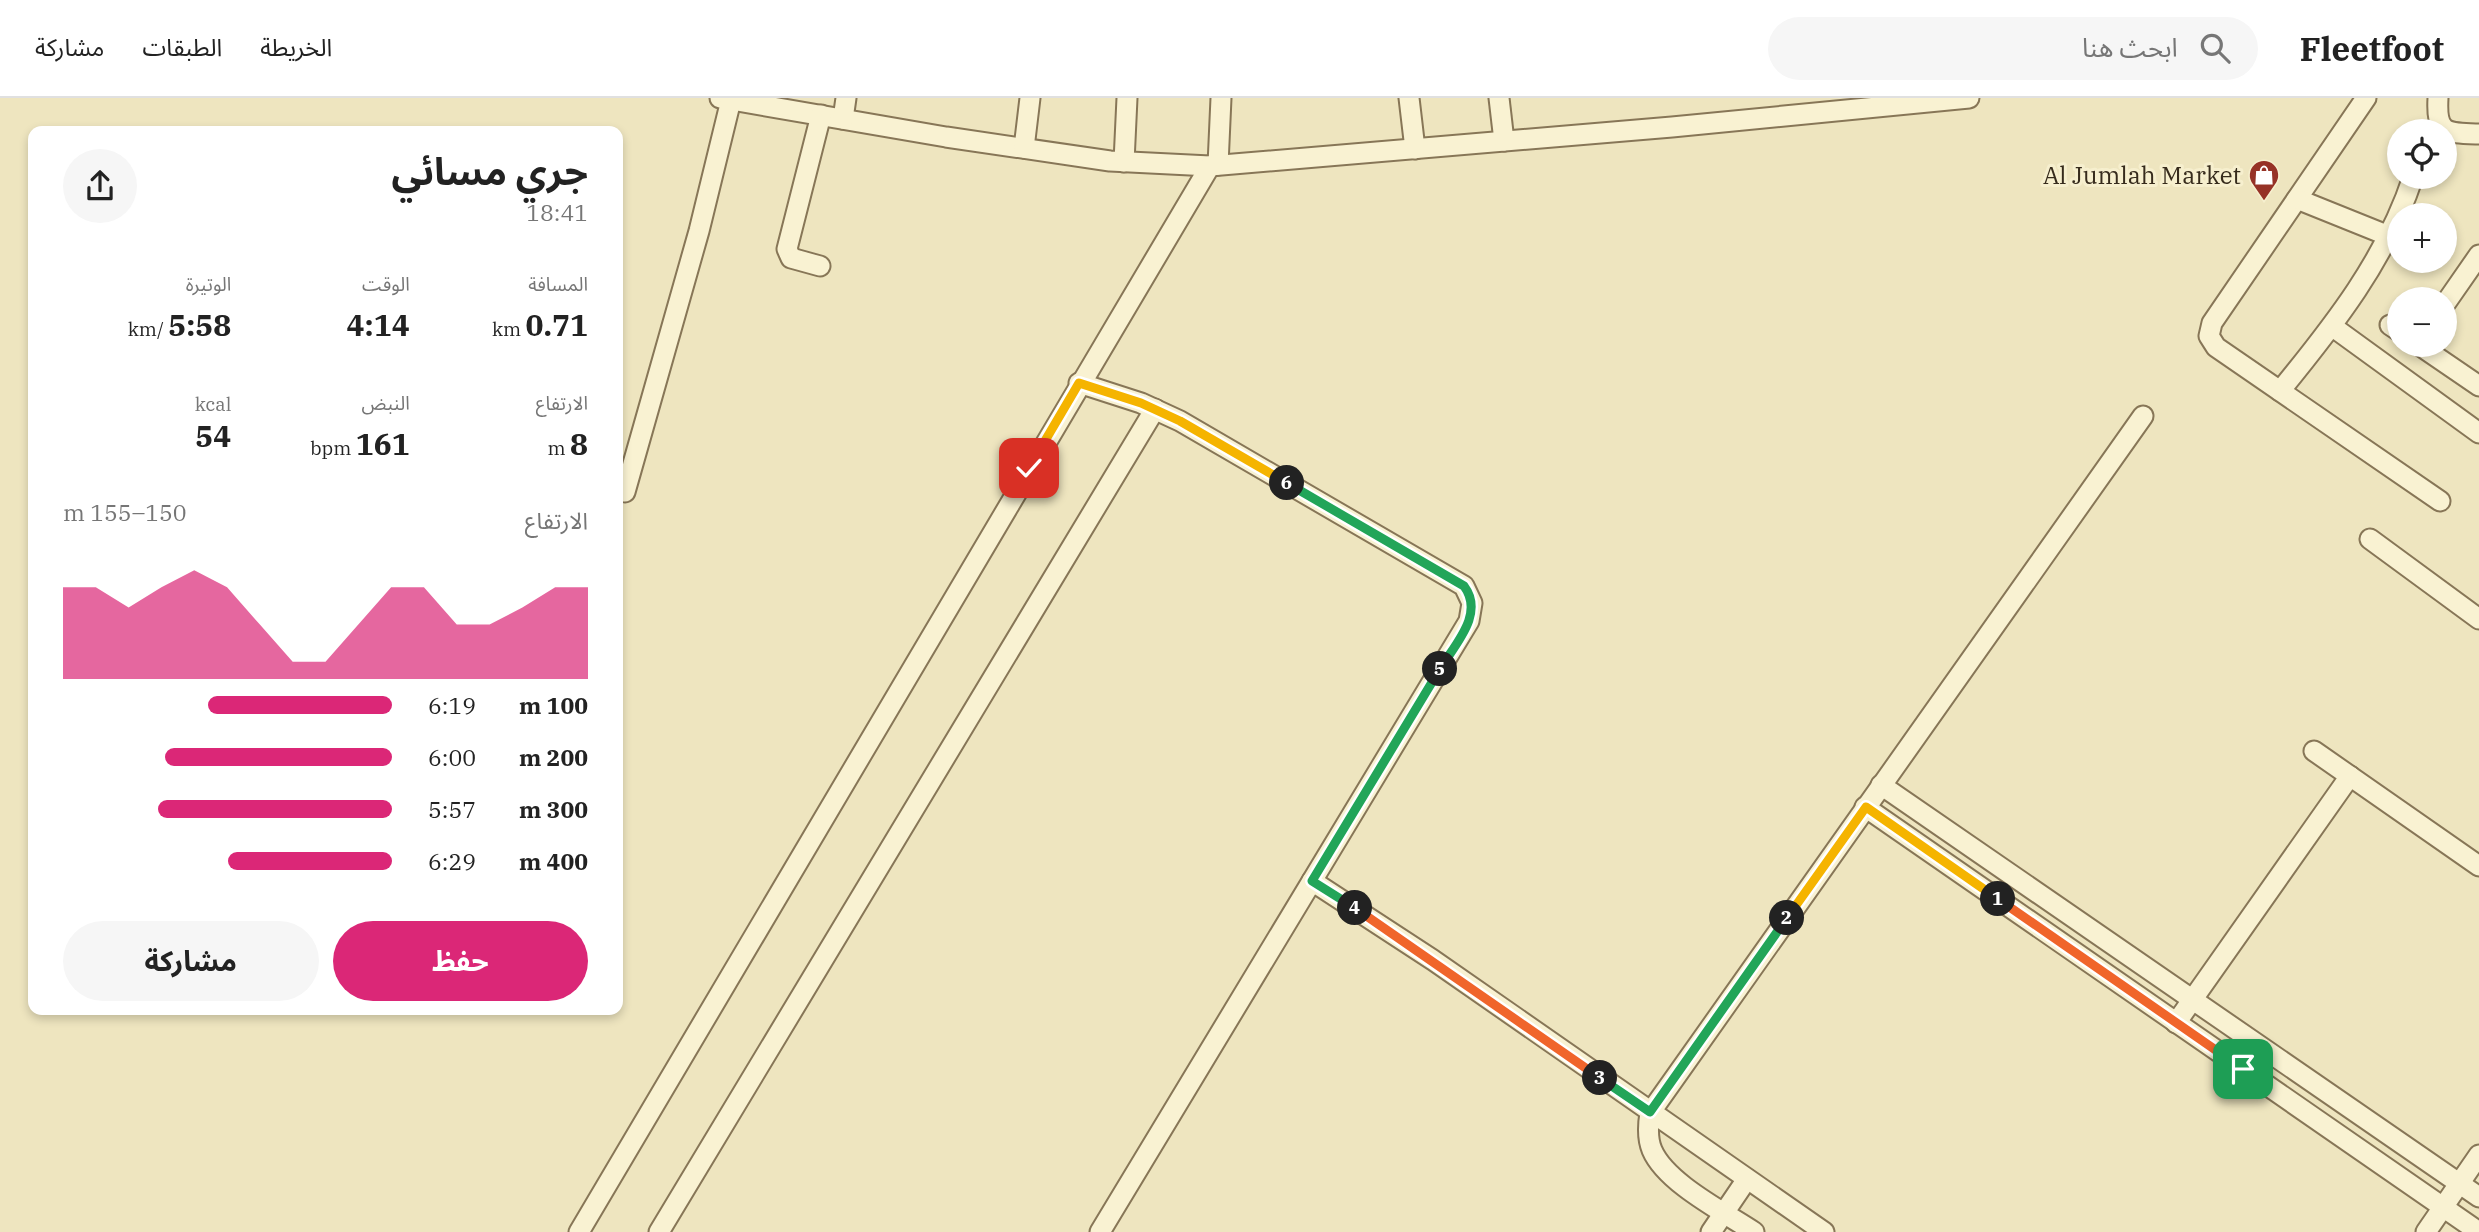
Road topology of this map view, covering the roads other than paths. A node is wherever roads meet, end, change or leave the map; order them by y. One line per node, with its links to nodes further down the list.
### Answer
1 (846, 98): 12 (street)
2 (1030, 98): 16 (street)
3 (1127, 98): 18 (street)
4 (1221, 98): 19 (street)
5 (1409, 98): 17 (street)
6 (1499, 98): 15 (street)
7 (1969, 98): 15 (street)
8 (2366, 98): 20 (street)
9 (2438, 98): 13 (street); 14 (street)
10 (725, 99): 11 (street); 34 (street)
11 (821, 116): 12 (street); 24 (street)
12 (843, 119): 16 (street)
13 (2431, 119)
14 (2479, 134)
15 (1504, 141): 17 (street)
16 (1024, 148): 18 (street)
17 (1415, 149): 19 (street)
18 (1124, 162): 19 (street)
19 (1214, 165): 28 (street)
20 (2297, 200): 21 (street); 30 (street)
21 (2387, 235)
22 (2387, 240): 26 (street)
23 (2479, 255): 25 (street)
24 (820, 266)
25 (2457, 287)
26 (2333, 327): 30 (street); 33 (street)
27 (2437, 357): 29 (street)
28 (1079, 383): 31 (street); 53 (street)
29 (2479, 386)
30 (2280, 391): 35 (street)
31 (1155, 409): 43 (street); 54 (street)
32 (2143, 416): 40 (street)
33 (2479, 433)
34 (625, 492)
35 (2440, 501)
36 (2370, 539): 37 (street)
37 (2479, 620)
38 (2314, 751): 39 (street)
39 (2350, 776): 42 (street); 44 (street)
40 (1881, 785): 41 (street); 44 (street)
41 (1866, 807): 45 (street); 46 (street)
42 (2479, 866)
43 (1312, 881): 46 (street); 55 (street)
44 (2192, 1000): 45 (street); 49 (street)
45 (2176, 1023): 51 (street)
46 (1650, 1112): 48 (street); 52 (street)
47 (2479, 1155): 49 (street)
48 (1747, 1179): 52 (street); 58 (street)
49 (2459, 1184): 50 (street); 51 (street)
50 (2479, 1198)
51 (2443, 1207): 59 (street); 60 (street)
52 (1724, 1212): 56 (street); 57 (street)
53 (579, 1232)
54 (659, 1232)
55 (1100, 1232)
56 (1711, 1232)
57 (1754, 1232)
58 (1824, 1232)
59 (2426, 1232)
60 (2479, 1232)

